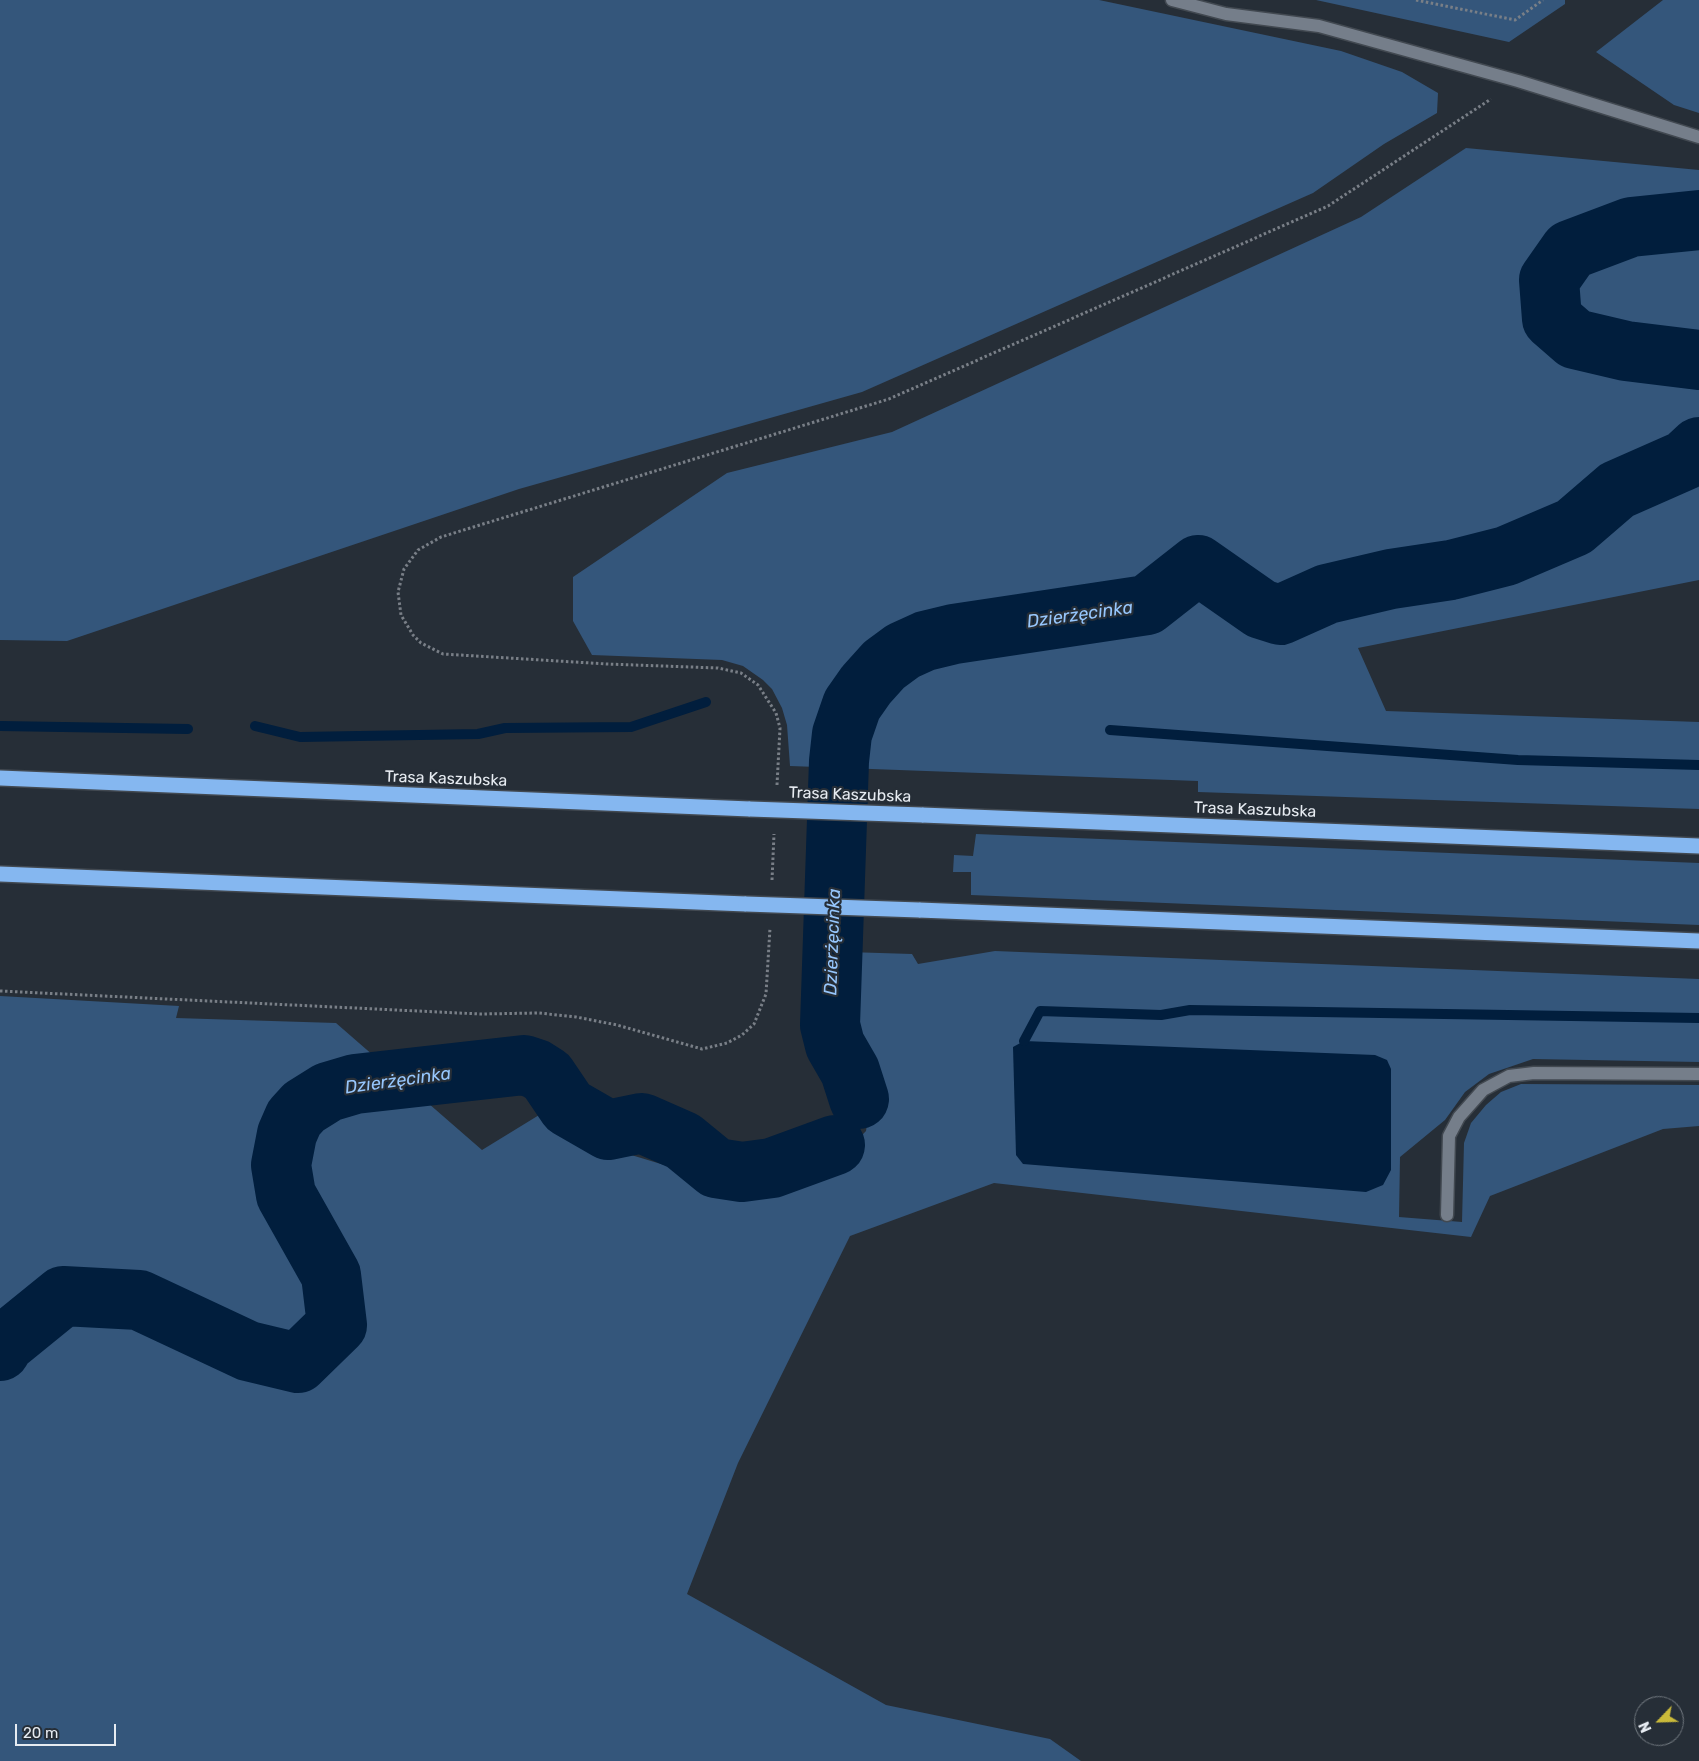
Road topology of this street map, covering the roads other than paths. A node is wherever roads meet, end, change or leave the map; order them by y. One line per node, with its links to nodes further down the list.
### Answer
1 (1172, 0): 2 (lane)
2 (1699, 137)
3 (0, 778): 4 (highway, Trasa Kaszubska, bridge)
4 (1699, 846)
5 (0, 874): 6 (highway, bridge)
6 (1699, 941)
7 (1699, 1074): 8 (lane)
8 (1448, 1214)

